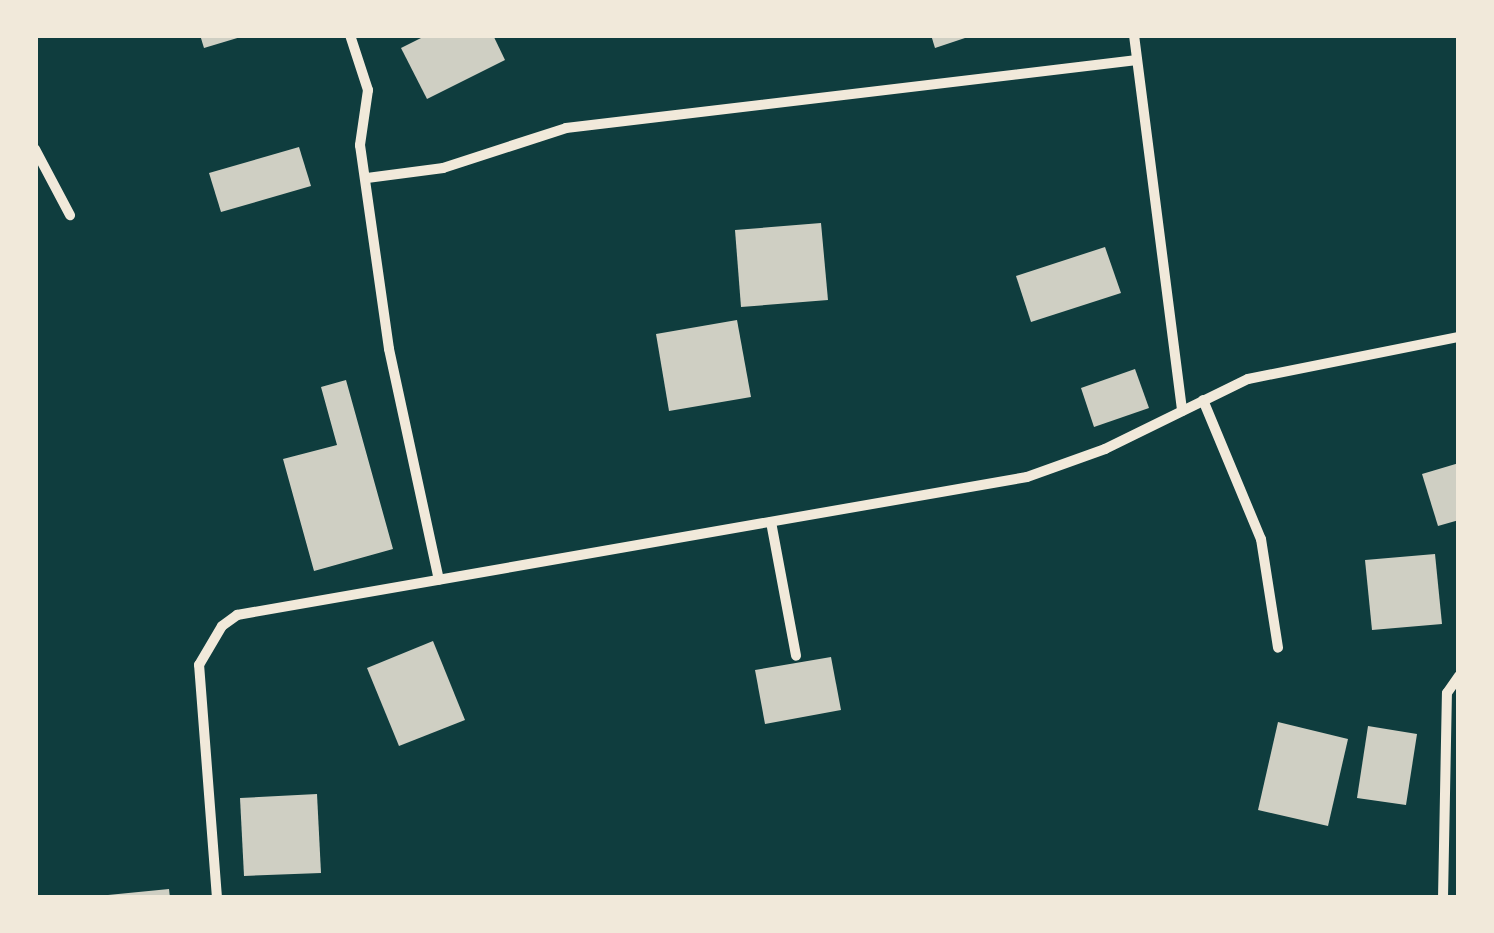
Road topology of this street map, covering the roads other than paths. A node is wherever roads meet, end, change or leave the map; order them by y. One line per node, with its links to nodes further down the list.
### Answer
1 (350, 35): 5 (street)
2 (1134, 35): 3 (street)
3 (1137, 60): 5 (street); 9 (street)
4 (35, 149): 6 (street)
5 (368, 178): 11 (street)
6 (70, 215)
7 (1459, 337): 8 (street)
8 (1202, 400): 9 (street); 12 (street)
9 (1182, 410): 10 (street)
10 (772, 522): 11 (street); 13 (street)
11 (439, 580): 15 (street)
12 (1278, 648)
13 (796, 656)
14 (1459, 676): 16 (street)
15 (218, 898)
16 (1443, 898)

